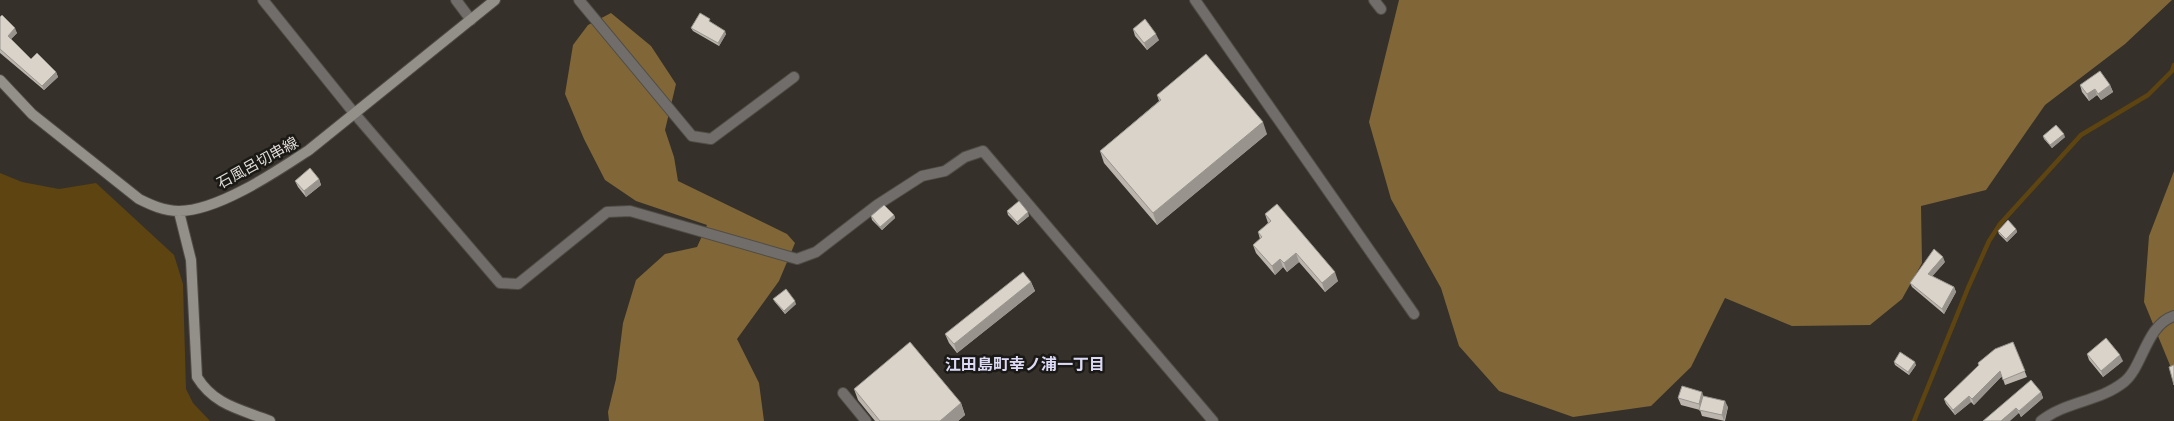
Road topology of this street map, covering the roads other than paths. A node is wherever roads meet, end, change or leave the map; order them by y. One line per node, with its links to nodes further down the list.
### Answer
1 (263, 0): 9 (street)
2 (456, 0): 6 (street)
3 (495, 0): 6 (main road, 石風呂切串線)
4 (579, 0): 7 (street)
5 (1195, 0): 11 (street)
6 (471, 20): 9 (main road, 石風呂切串線)
7 (794, 76)
8 (0, 80): 10 (main road, 石風呂切串線)
9 (354, 113): 10 (main road, 石風呂切串線); 16 (street)
10 (179, 212): 14 (main road)
11 (1414, 314)
12 (2174, 316): 17 (street)
13 (843, 393): 15 (street)
14 (270, 421)
15 (866, 421)
16 (1213, 421)
17 (2041, 421)

